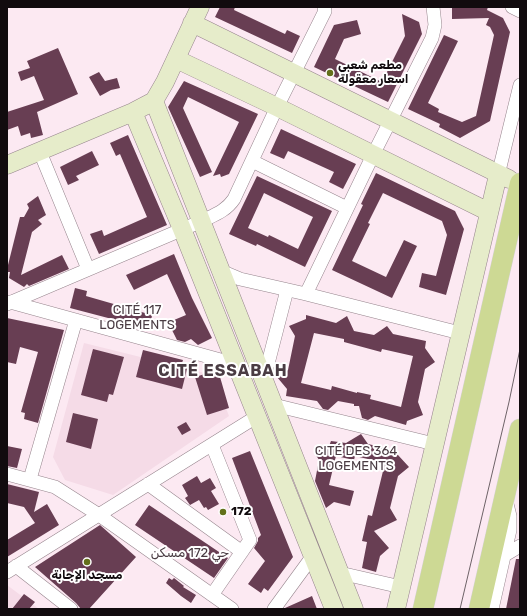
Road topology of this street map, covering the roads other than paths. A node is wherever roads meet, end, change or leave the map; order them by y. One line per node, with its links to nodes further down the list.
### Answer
1 (324, 7): 7 (street)
2 (433, 7): 12 (street)
3 (512, 7): 4 (street)
4 (520, 12)
5 (196, 15): 6 (street); 7 (street)
6 (176, 59): 9 (street); 10 (street)
7 (294, 73): 10 (street); 12 (street)
8 (520, 85): 17 (street)
9 (154, 100): 11 (street); 21 (street)
10 (277, 107): 14 (street); 15 (street)
11 (132, 112): 13 (street); 22 (street)
12 (390, 121): 14 (street); 17 (street)
13 (40, 152): 16 (street); 23 (street)
14 (373, 155): 19 (street); 20 (street)
15 (252, 161): 19 (street); 21 (street)
16 (7, 165)
17 (498, 175): 18 (street); 20 (street)
18 (520, 183): 56 (main road)
19 (347, 208): 26 (street)
20 (489, 212): 29 (street)
21 (202, 221): 22 (street); 24 (street)
22 (182, 229): 23 (street); 30 (street)
23 (88, 269): 27 (street)
24 (221, 270): 25 (street); 31 (street)
25 (287, 290): 26 (street); 31 (street)
26 (306, 294): 29 (street)
27 (9, 303): 28 (street)
28 (76, 320): 30 (street); 38 (street)
29 (460, 333): 35 (street)
30 (235, 364): 33 (street)
31 (264, 380): 32 (street)
32 (274, 405): 35 (street); 47 (street)
33 (256, 417): 36 (street); 45 (street)
34 (520, 429): 40 (main road)
35 (434, 444): 48 (street)
36 (212, 445): 39 (street); 43 (street)
37 (7, 474): 38 (street)
38 (30, 479): 41 (street)
39 (148, 484): 41 (street); 43 (street)
40 (504, 497): 44 (street); 57 (main road)
41 (99, 515): 46 (street); 49 (street)
42 (520, 546): 44 (street)
43 (242, 552): 49 (street)
44 (505, 555): 58 (street)
45 (312, 557): 52 (street); 53 (street)
46 (12, 569): 50 (street)
47 (340, 573): 48 (street); 54 (street)
48 (401, 587): 55 (street)
49 (212, 595): 51 (street)
50 (71, 609)
51 (232, 609)
52 (274, 609)
53 (334, 609)
54 (354, 609)
55 (396, 609)
56 (423, 609)
57 (479, 609)
58 (492, 609)

